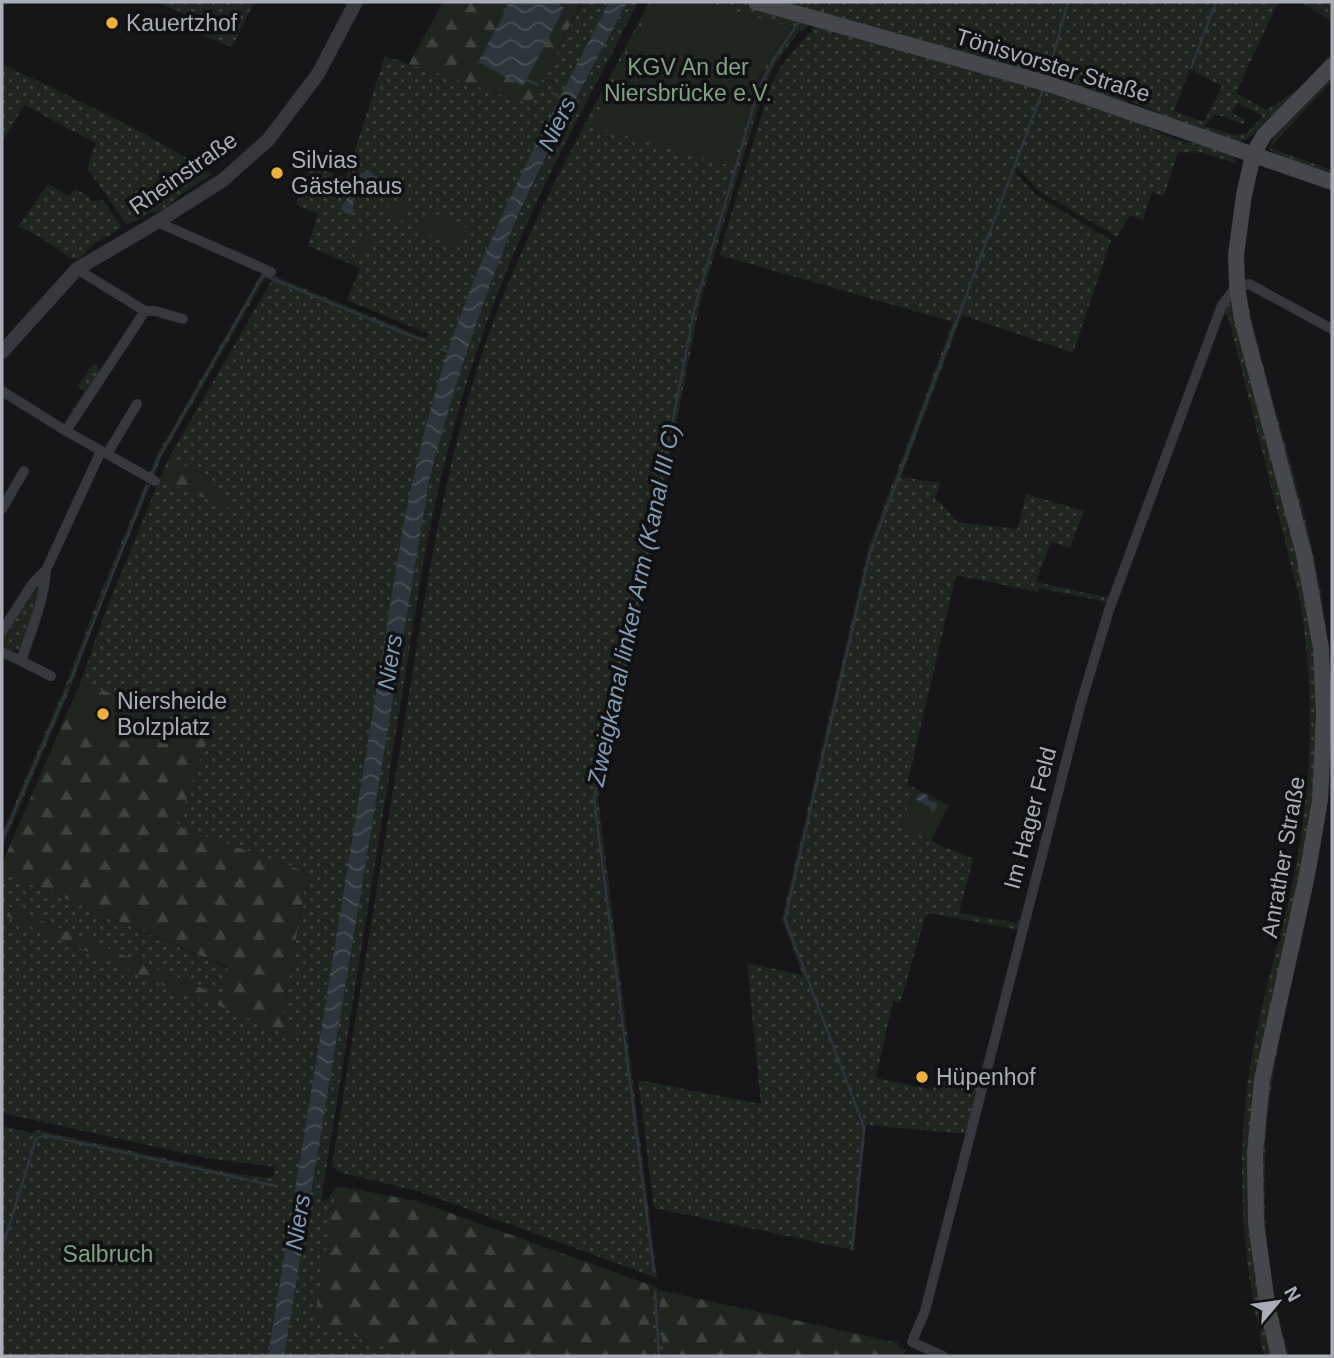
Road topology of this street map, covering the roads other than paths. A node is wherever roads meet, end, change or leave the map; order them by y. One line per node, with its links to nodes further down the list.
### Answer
1 (356, 2): 6 (street, Rheinstraße)
2 (756, 2): 4 (main road, Tönisvorster Straße)
3 (1332, 66): 4 (main road)
4 (1253, 155): 5 (main road, Tönisvorster Straße); 9 (main road, Anrather Straße)
5 (1332, 182)
6 (157, 222): 7 (street, Rheinstraße); 8 (street)
7 (77, 269): 10 (street); 13 (street, Rheinstraße)
8 (271, 272)
9 (1237, 286): 12 (street); 26 (street, Im Hager Feld); 27 (main road, Anrather Straße)
10 (145, 311): 11 (street); 16 (street)
11 (183, 319)
12 (1332, 329)
13 (2, 352)
14 (2, 391): 16 (street)
15 (137, 404): 17 (street)
16 (66, 431): 17 (street)
17 (104, 453): 19 (street); 21 (street)
18 (24, 471): 20 (street)
19 (155, 481)
20 (2, 507)
21 (46, 570): 22 (street); 24 (street)
22 (2, 631)
23 (2, 652): 24 (street)
24 (21, 661): 25 (street)
25 (51, 676)
26 (943, 1356)
27 (1279, 1356)

